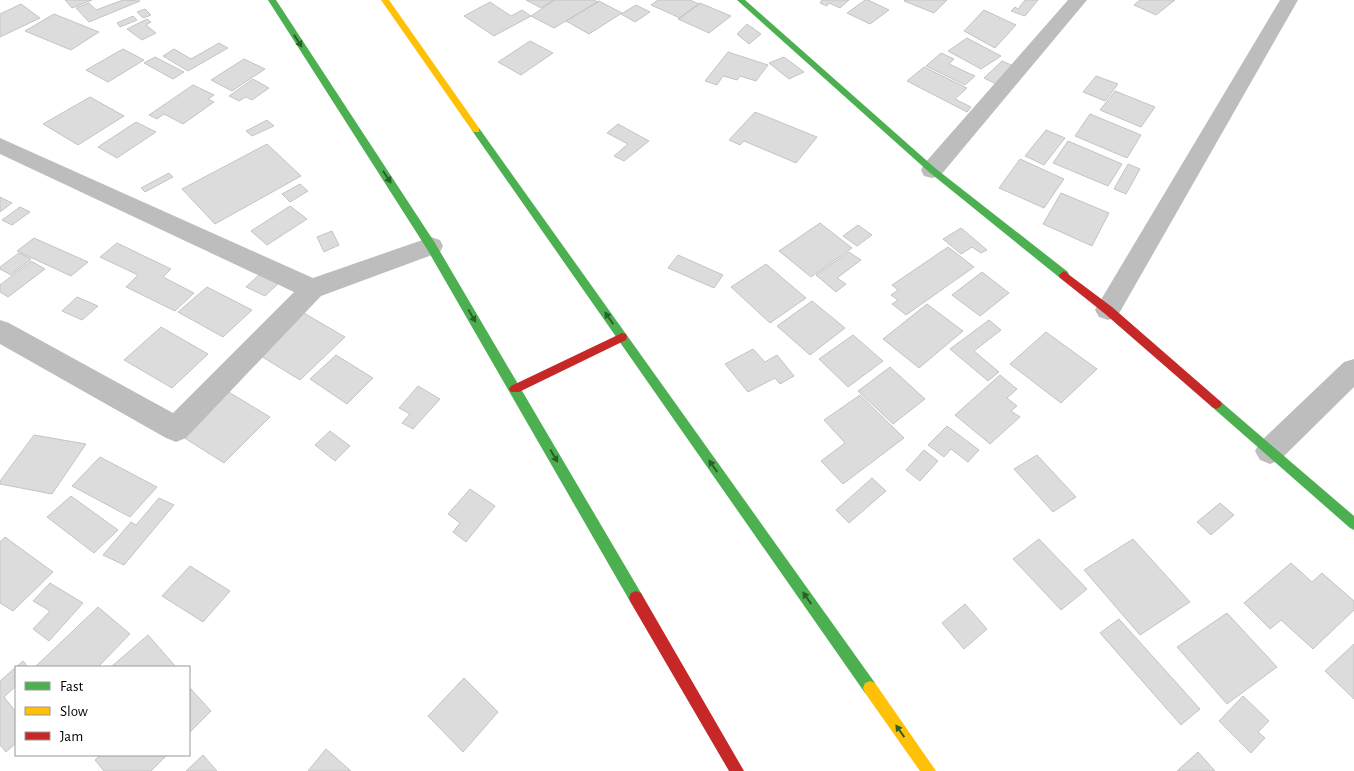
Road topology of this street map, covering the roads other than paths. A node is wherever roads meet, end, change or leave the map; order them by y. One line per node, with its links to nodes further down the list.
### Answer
1 (272, 0): 8 (main road, one-way to 8)
2 (385, 0): 12 (main road, one-way to 2)
3 (1078, 0): 7 (street)
4 (1289, 0): 10 (street)
5 (746, 1): 7 (main road)
6 (0, 145): 9 (street)
7 (932, 170): 10 (main road)
8 (431, 246): 9 (street); 14 (main road, one-way to 14)
9 (312, 289): 11 (street)
10 (1108, 310): 15 (main road)
11 (0, 331)
12 (622, 337): 14 (main road); 18 (main road, one-way to 12)
13 (1354, 370): 15 (street)
14 (515, 389): 17 (main road, one-way to 17)
15 (1270, 451): 16 (main road)
16 (1354, 524)
17 (737, 771)
18 (928, 771)

